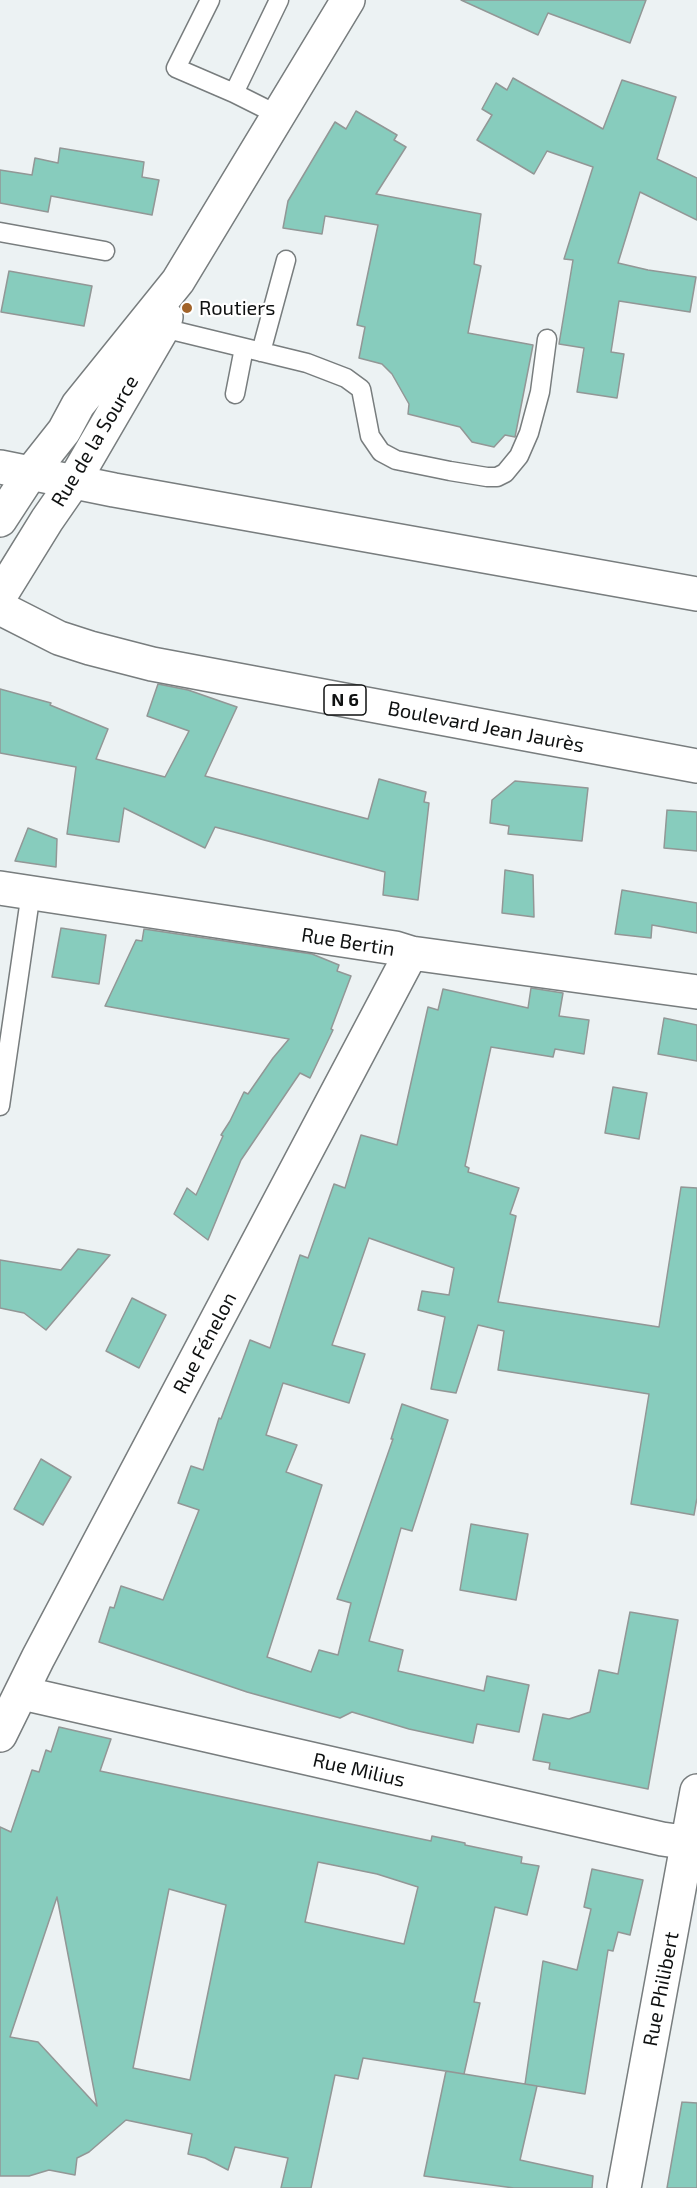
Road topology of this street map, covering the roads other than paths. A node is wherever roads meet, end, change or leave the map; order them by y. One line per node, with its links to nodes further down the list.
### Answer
1 (210, 0): 4 (lane)
2 (279, 0): 4 (lane)
3 (348, 0): 5 (street, Rue de la Source)
4 (234, 93): 5 (lane)
5 (278, 115): 9 (street, Rue de la Source)
6 (0, 232): 7 (lane)
7 (105, 251)
8 (286, 260): 12 (lane)
9 (178, 281): 10 (street, Rue de la Source); 14 (street, Rue de la Source)
10 (163, 328): 12 (lane); 15 (street, Rue de la Source)
11 (548, 339): 12 (lane)
12 (252, 350): 13 (lane)
13 (235, 394)
14 (15, 470): 15 (street); 16 (street, Rue de la Source)
15 (74, 481): 17 (street); 18 (street, Rue de la Source)
16 (0, 520)
17 (697, 594)
18 (0, 596)
19 (0, 608): 20 (street, Boulevard Jean Jaurès / N 6)
20 (697, 766)
21 (15, 890): 22 (street, Rue Bertin); 24 (lane)
22 (411, 953): 23 (street, Rue Bertin); 26 (street, Rue Fénelon)
23 (697, 992)
24 (2, 1082): 25 (lane)
25 (0, 1106)
26 (22, 1693): 27 (street, Rue Fénelon); 29 (street, Rue Milius)
27 (1, 1730)
28 (697, 1791): 29 (street, Rue Philibert)
29 (693, 1843): 30 (street, Rue Philibert)
30 (624, 2188)

